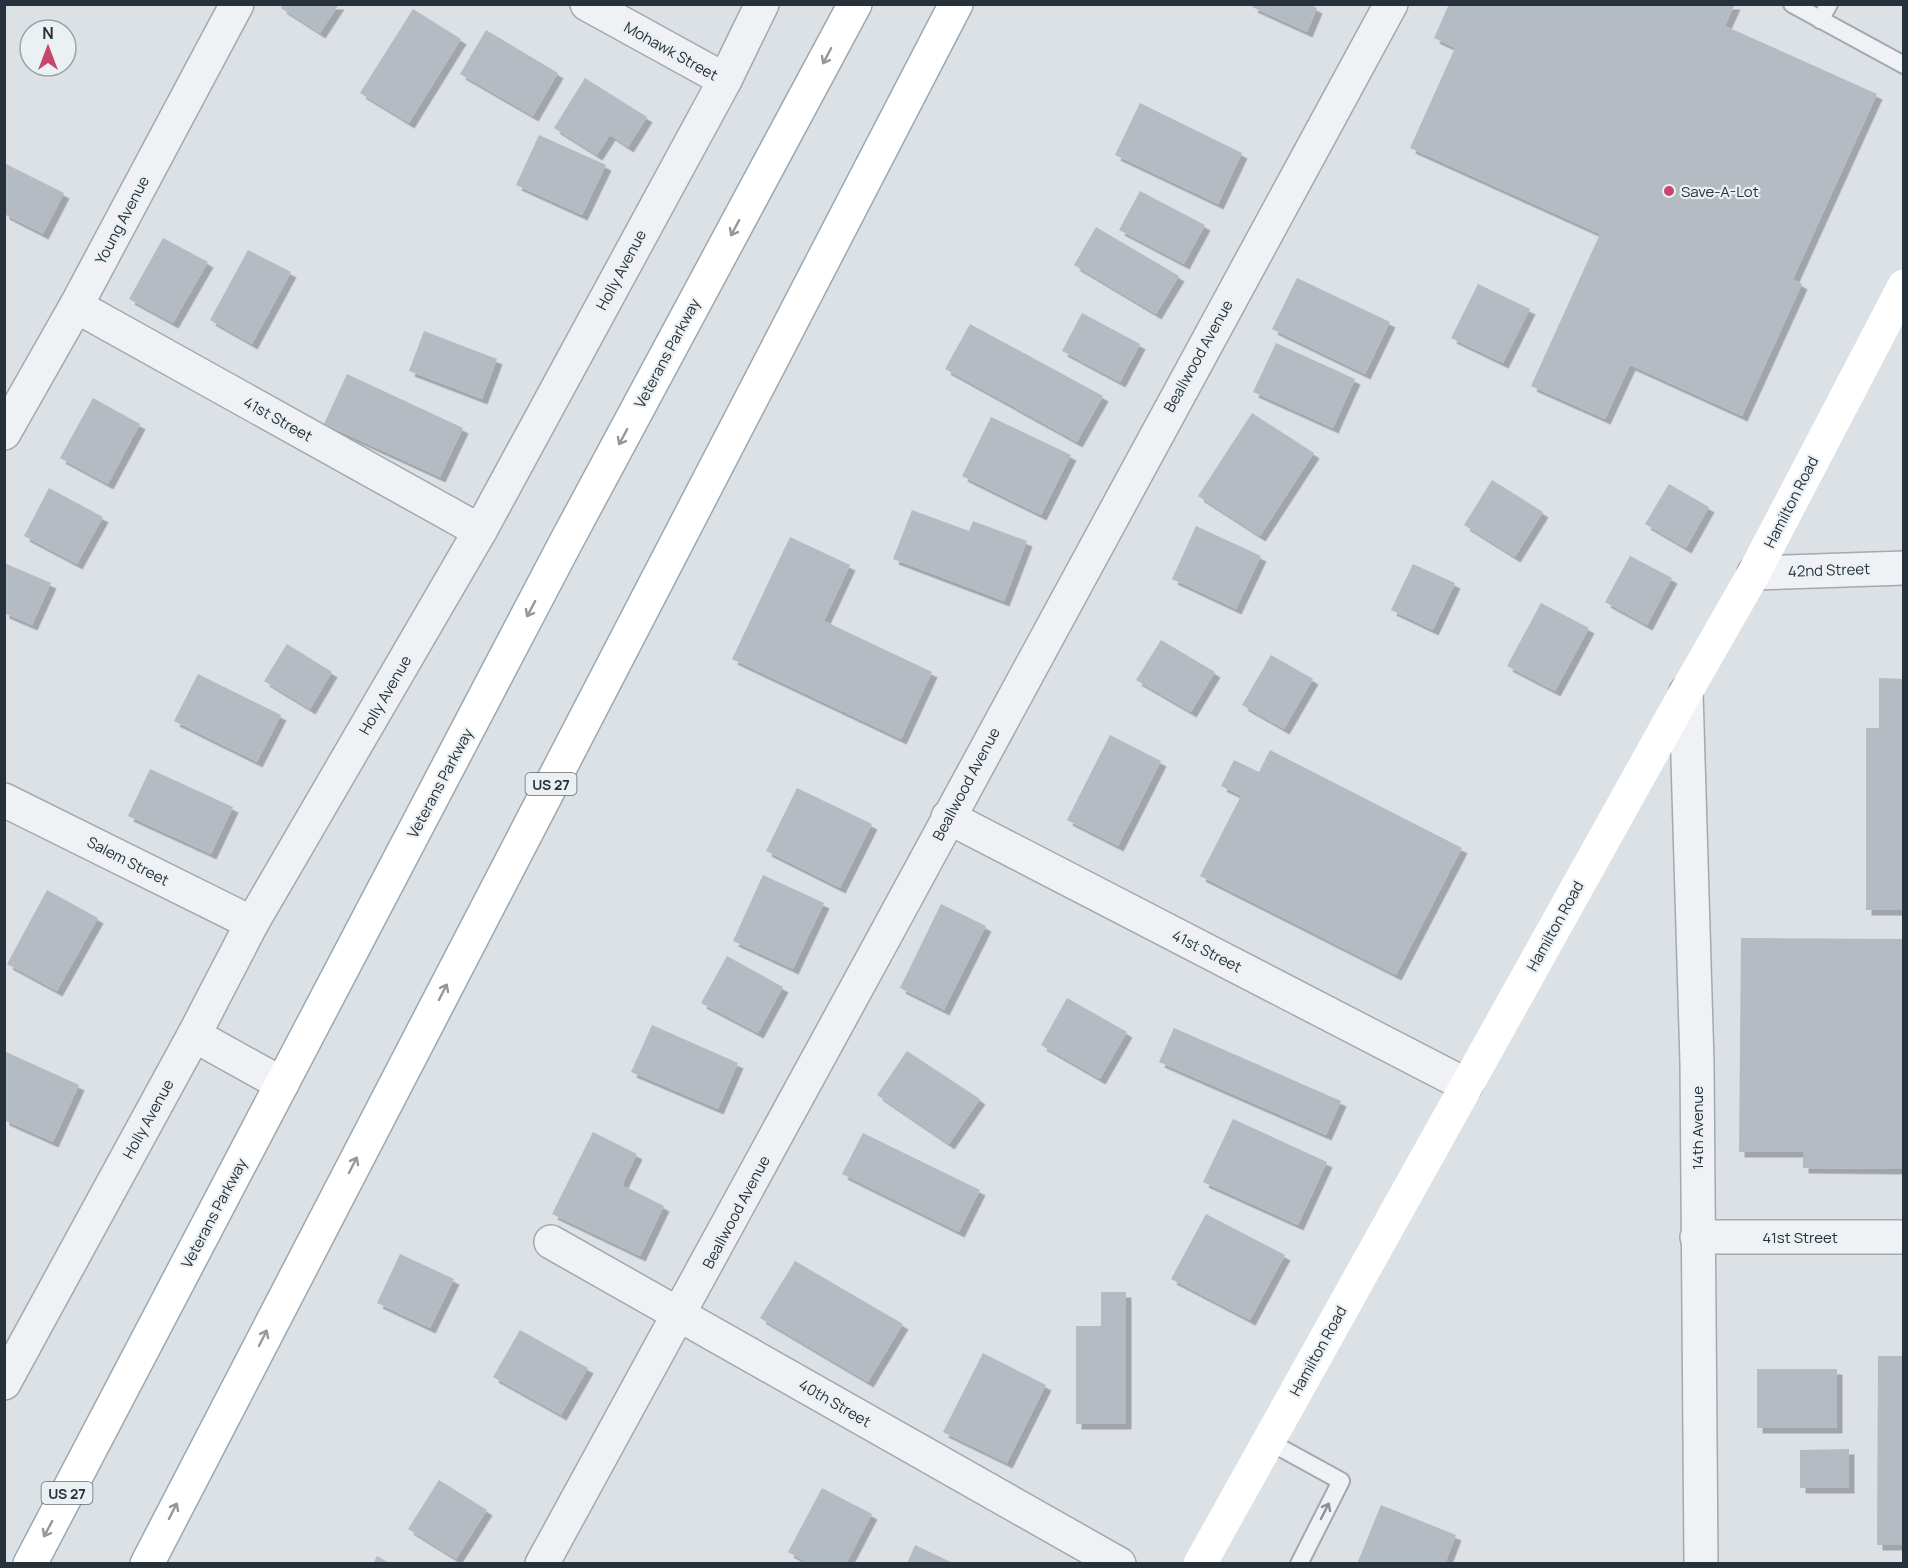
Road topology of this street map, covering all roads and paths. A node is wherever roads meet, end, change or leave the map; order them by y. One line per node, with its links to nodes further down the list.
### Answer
1 (237, 4): 13 (street, Young Avenue)
2 (587, 4): 11 (street, Mohawk Street)
3 (762, 4): 11 (street, Holly Avenue)
4 (855, 4): 23 (main road, Veterans Parkway / US 27, one-way to 23)
5 (956, 4): 32 (main road, US 27, one-way to 5)
6 (1391, 4): 20 (street, Beallwood Avenue)
7 (1792, 4): 9 (lane)
8 (1828, 4): 9 (lane)
9 (1820, 20): 10 (lane)
10 (1902, 60)
11 (724, 80): 15 (street, Holly Avenue)
12 (1904, 286): 17 (main road, Hamilton Road)
13 (76, 306): 14 (street, Young Avenue); 15 (street, 41st Street)
14 (4, 433)
15 (480, 531): 21 (street, Holly Avenue)
16 (1904, 568): 17 (street, 42nd Street)
17 (1754, 573): 18 (main road, Hamilton Road)
18 (1686, 692): 24 (main road, Hamilton Road); 25 (street, 14th Avenue)
19 (4, 800): 21 (street, Salem Street)
20 (948, 817): 24 (street, 41st Street); 28 (street, Beallwood Avenue)
21 (252, 923): 22 (street, Holly Avenue)
22 (194, 1035): 23 (street); 29 (street, Holly Avenue)
23 (282, 1084): 31 (main road, Veterans Parkway / US 27, one-way to 31)
24 (1466, 1085): 30 (main road, Hamilton Road)
25 (1697, 1237): 26 (street, 41st Street); 37 (street, 14th Avenue)
26 (1904, 1237)
27 (551, 1242): 28 (street, 40th Street)
28 (680, 1315): 33 (street, Beallwood Avenue); 34 (street, 40th Street)
29 (4, 1383)
30 (1268, 1441): 35 (main road, Hamilton Road); 36 (lane, one-way to 30)
31 (30, 1563)
32 (147, 1563)
33 (542, 1563)
34 (1119, 1563)
35 (1200, 1563)
36 (1299, 1563)
37 (1701, 1563)

